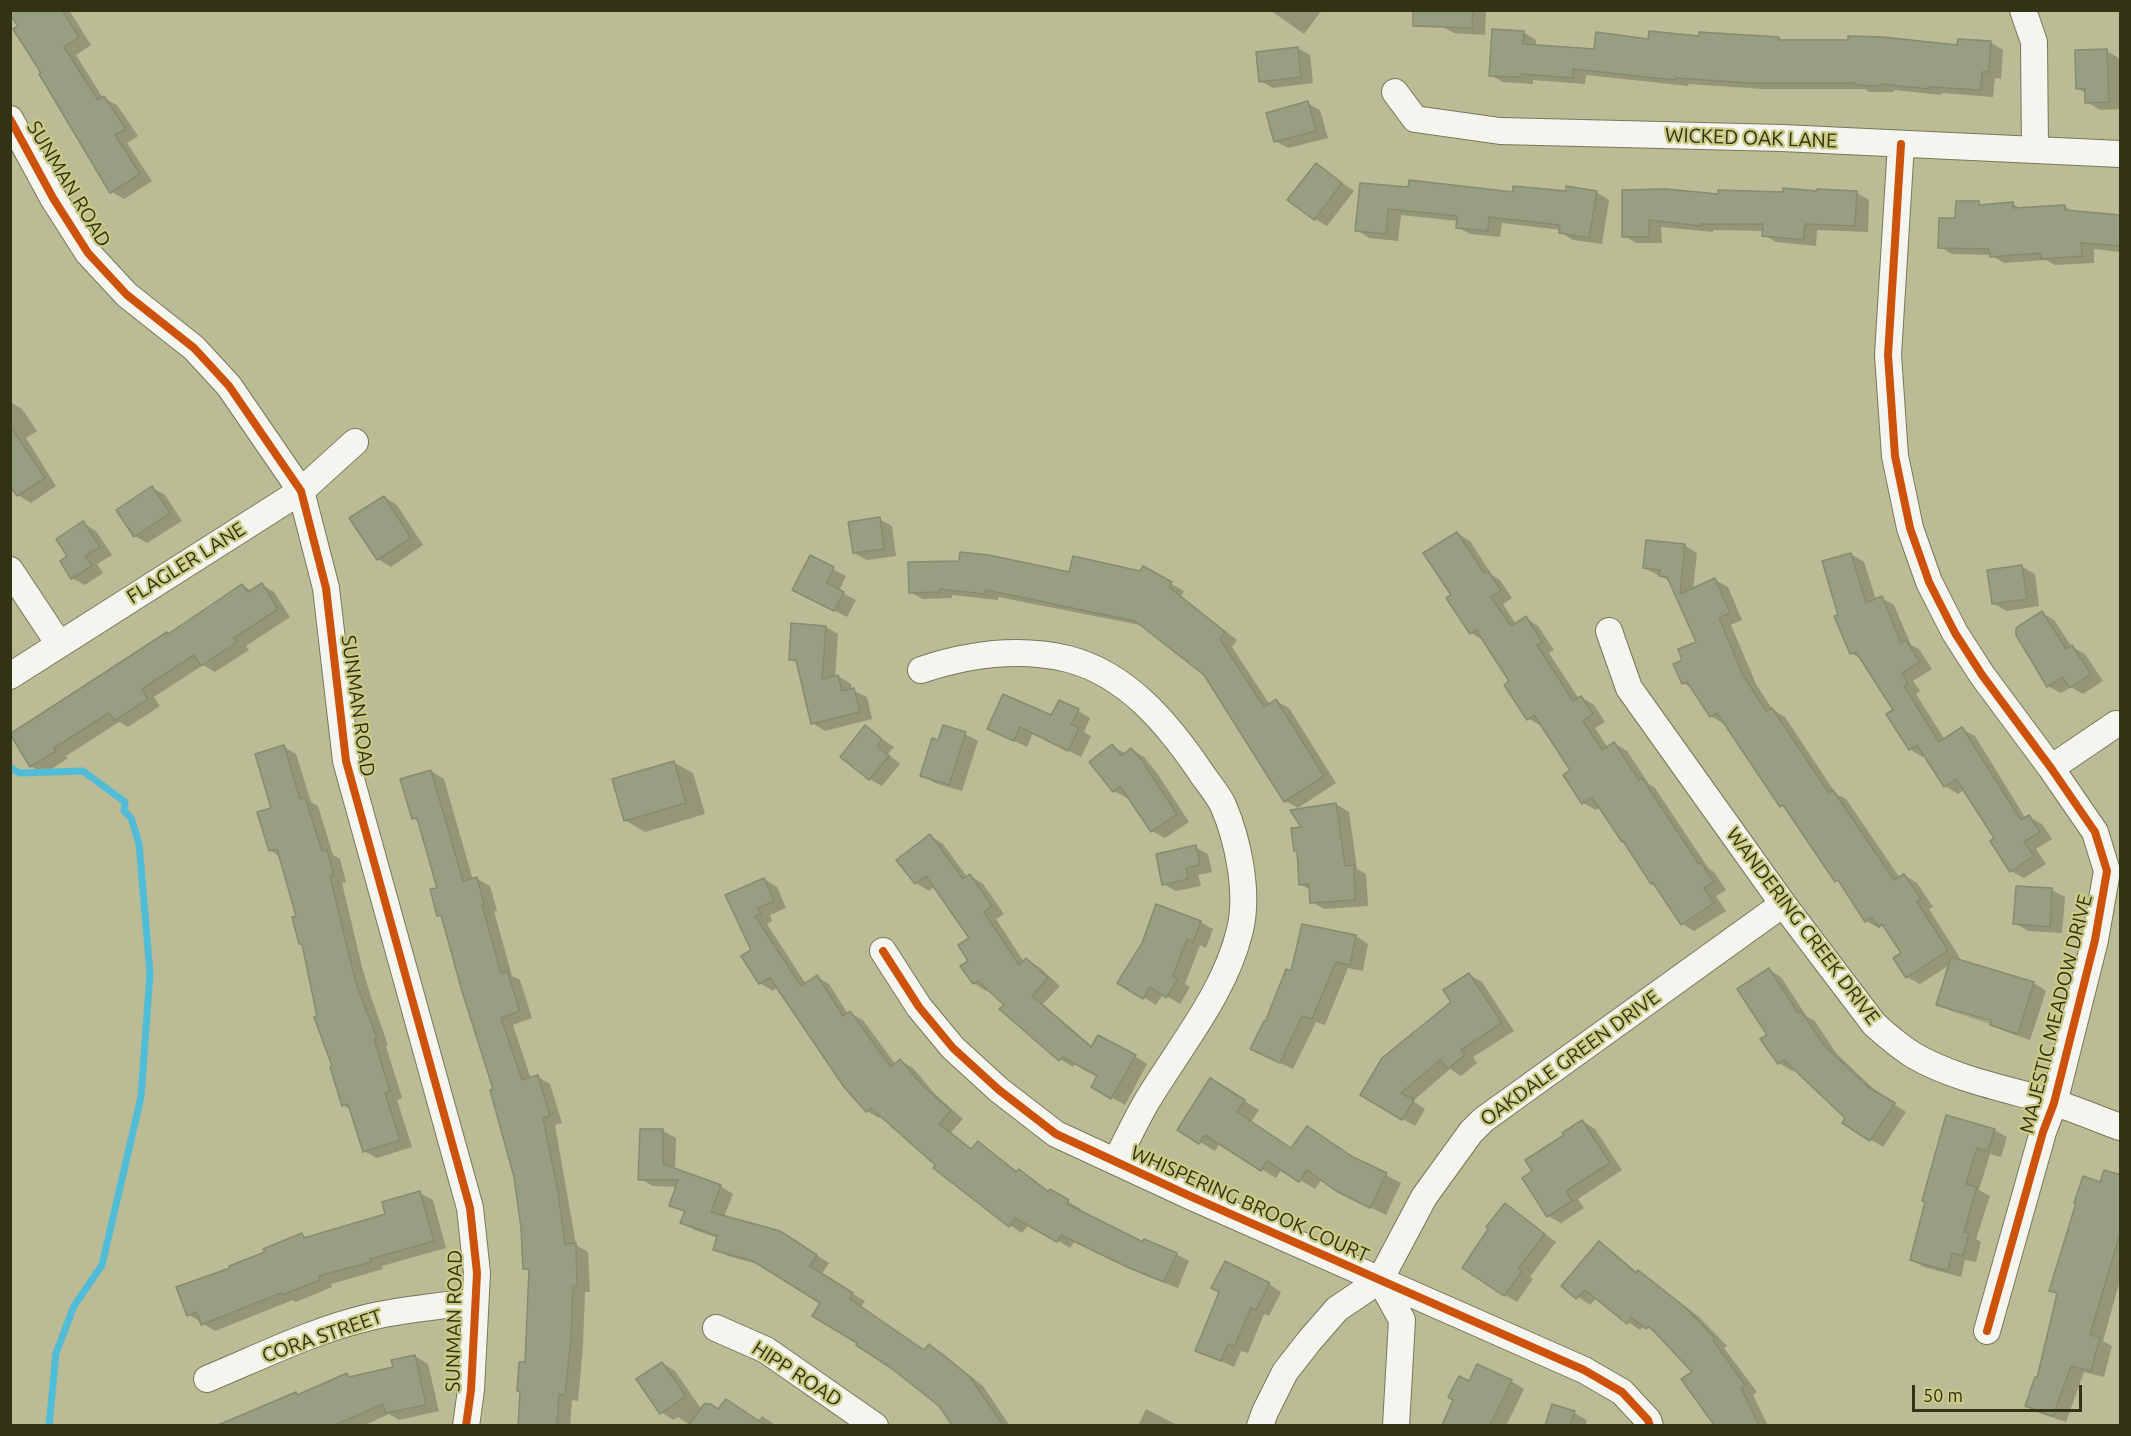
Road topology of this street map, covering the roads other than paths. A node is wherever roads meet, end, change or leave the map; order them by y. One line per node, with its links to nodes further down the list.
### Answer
1 (2023, 10): 5 (street)
2 (1395, 92): 4 (street, WICKED OAK LANE)
3 (10, 119): 8 (street, SUNMAN ROAD)
4 (1901, 144): 5 (street, WICKED OAK LANE); 15 (street, MAJESTIC MEADOW DRIVE)
5 (2035, 150): 6 (street, WICKED OAK LANE)
6 (2121, 154)
7 (355, 442): 8 (street, FLAGLER LANE)
8 (301, 491): 11 (street, FLAGLER LANE); 22 (street, SUNMAN ROAD)
9 (10, 570): 11 (street)
10 (1609, 631): 16 (street, WANDERING CREEK DRIVE)
11 (59, 644): 13 (street, FLAGLER LANE)
12 (921, 670): 20 (street)
13 (10, 676)
14 (2116, 724): 15 (street)
15 (2051, 768): 18 (street, MAJESTIC MEADOW DRIVE)
16 (1783, 904): 18 (street, WANDERING CREEK DRIVE); 21 (street, OAKDALE GREEN DRIVE)
17 (883, 951): 20 (street, WHISPERING BROOK COURT)
18 (2054, 1103): 19 (street, WANDERING CREEK DRIVE); 24 (street, MAJESTIC MEADOW DRIVE)
19 (2121, 1127)
20 (1116, 1161): 21 (street, WHISPERING BROOK COURT)
21 (1380, 1280): 28 (street, OAKDALE GREEN DRIVE); 29 (street); 30 (street, WHISPERING BROOK COURT)
22 (475, 1302): 25 (street, CORA STREET); 26 (street, SUNMAN ROAD)
23 (716, 1328): 27 (street, HIPP ROAD)
24 (1987, 1331)
25 (207, 1379)
26 (466, 1425)
27 (875, 1425)
28 (1260, 1425)
29 (1396, 1425)
30 (1650, 1425)

